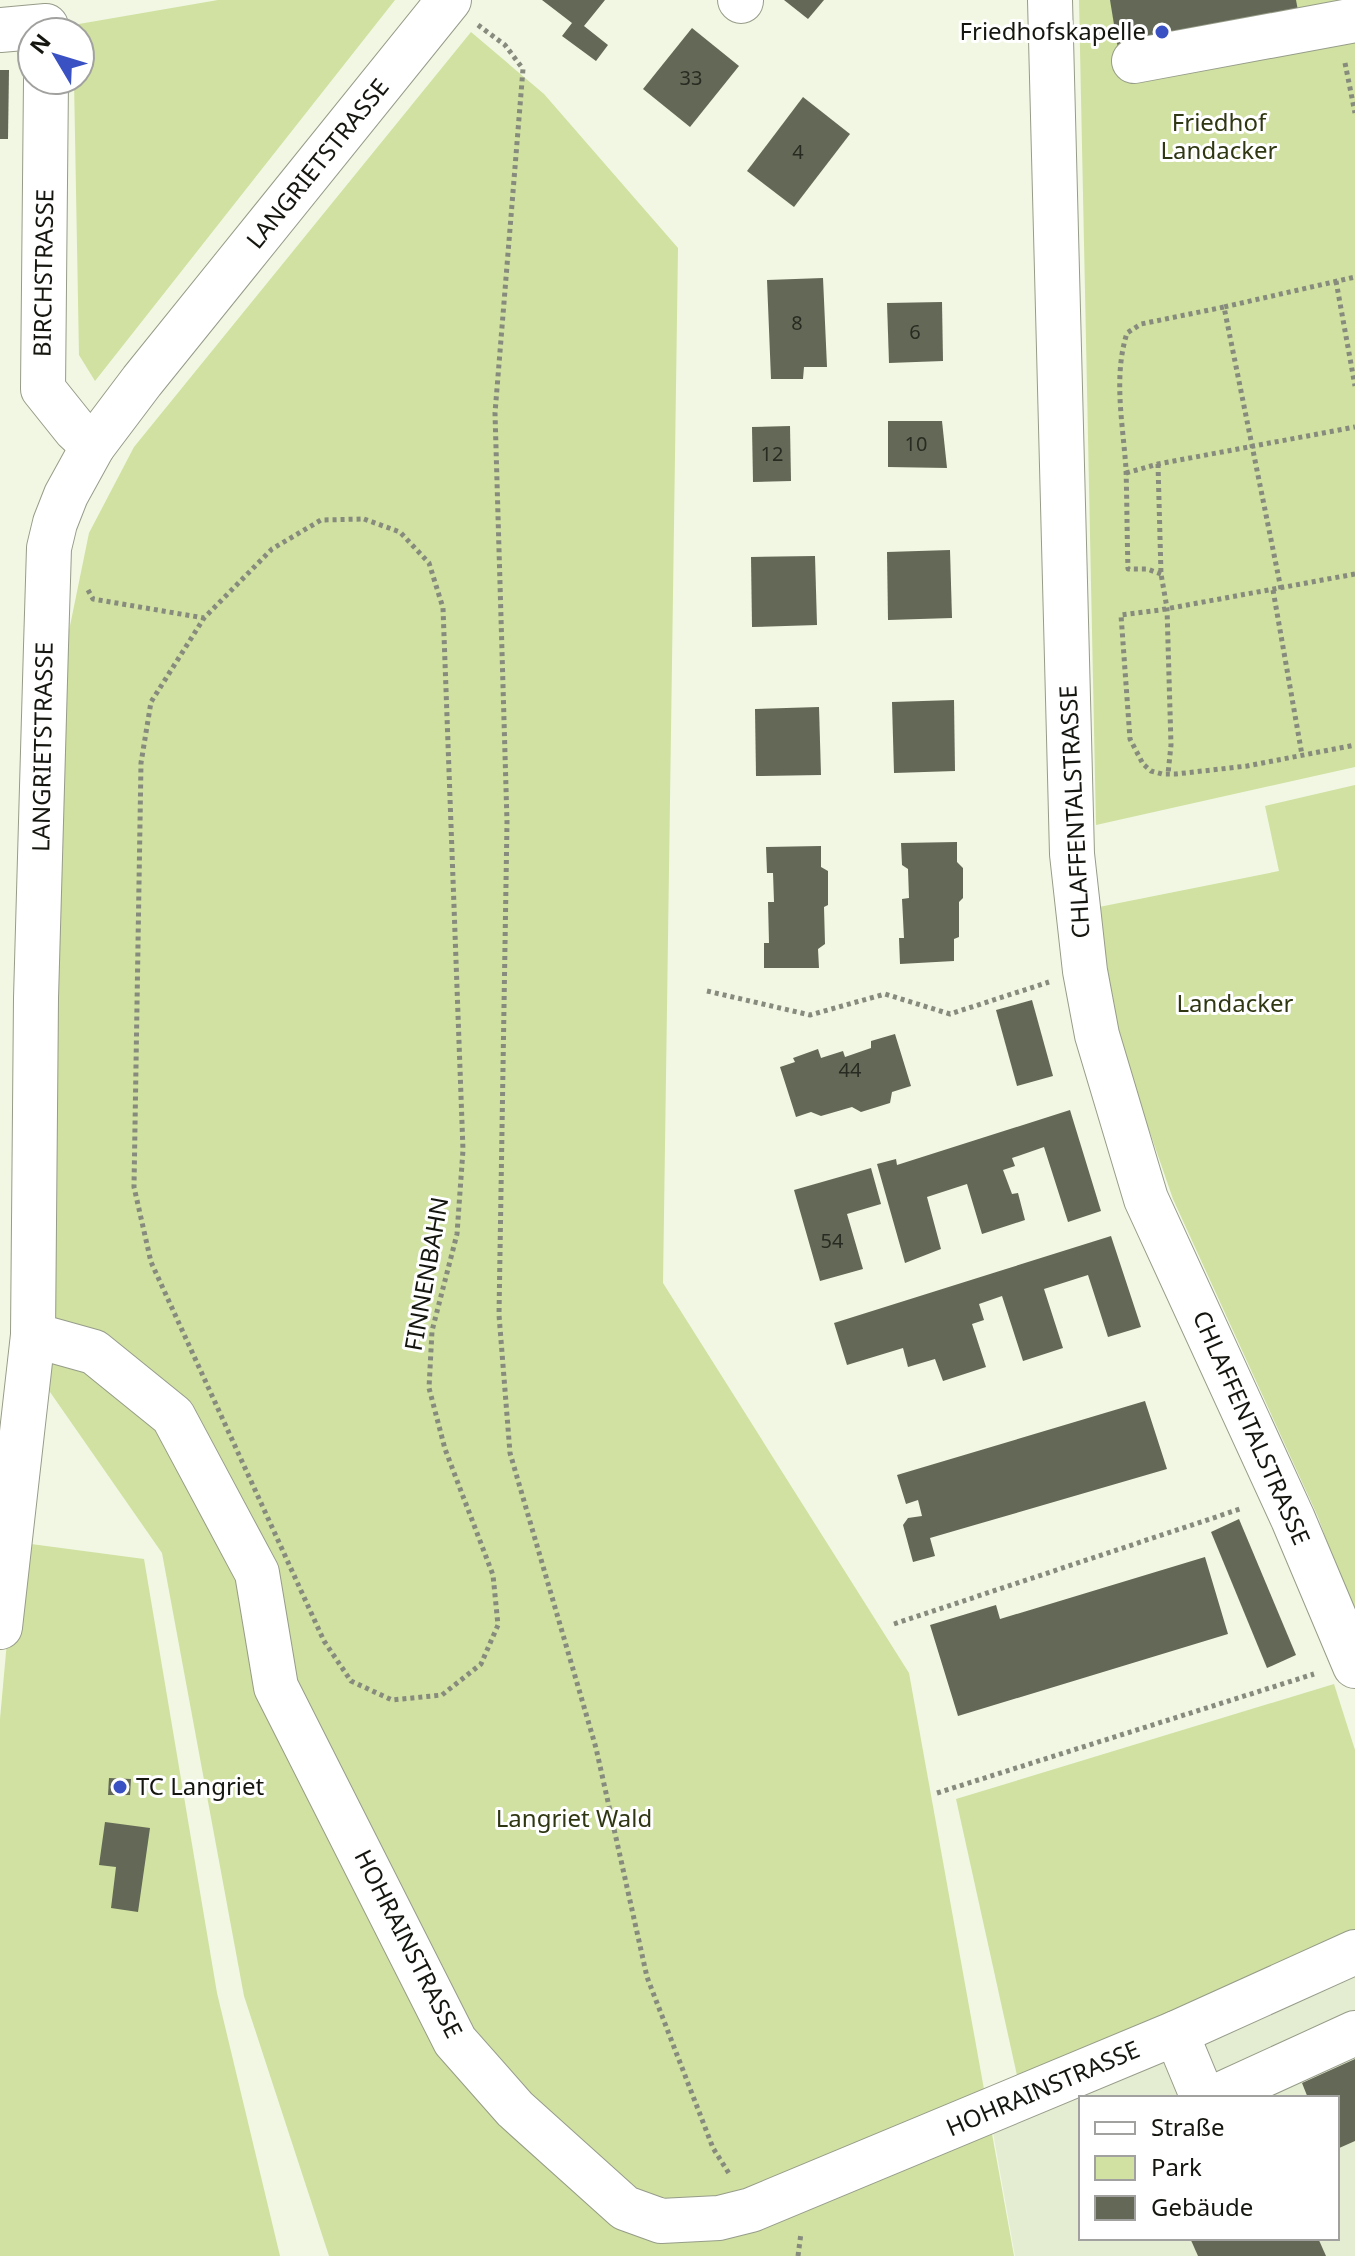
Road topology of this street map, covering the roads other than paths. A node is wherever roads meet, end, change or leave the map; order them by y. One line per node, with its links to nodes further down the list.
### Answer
1 (1050, 0): 9 (street, CHLAFFENTALSTRASSE)
2 (449, 1): 6 (street, LANGRIETSTRASSE)
3 (1346, 22): 4 (street)
4 (1134, 61)
5 (46, 96): 6 (street, BIRCHSTRASSE)
6 (93, 446): 7 (street, LANGRIETSTRASSE)
7 (22, 1308): 8 (street, LANGRIETSTRASSE); 11 (street, HOHRAINSTRASSE)
8 (0, 1627)
9 (1354, 1664)
10 (1355, 1952): 11 (street, HOHRAINSTRASSE)
11 (1176, 2033): 13 (street)
12 (1355, 2033): 14 (street)
13 (1202, 2096)
14 (1217, 2096)

